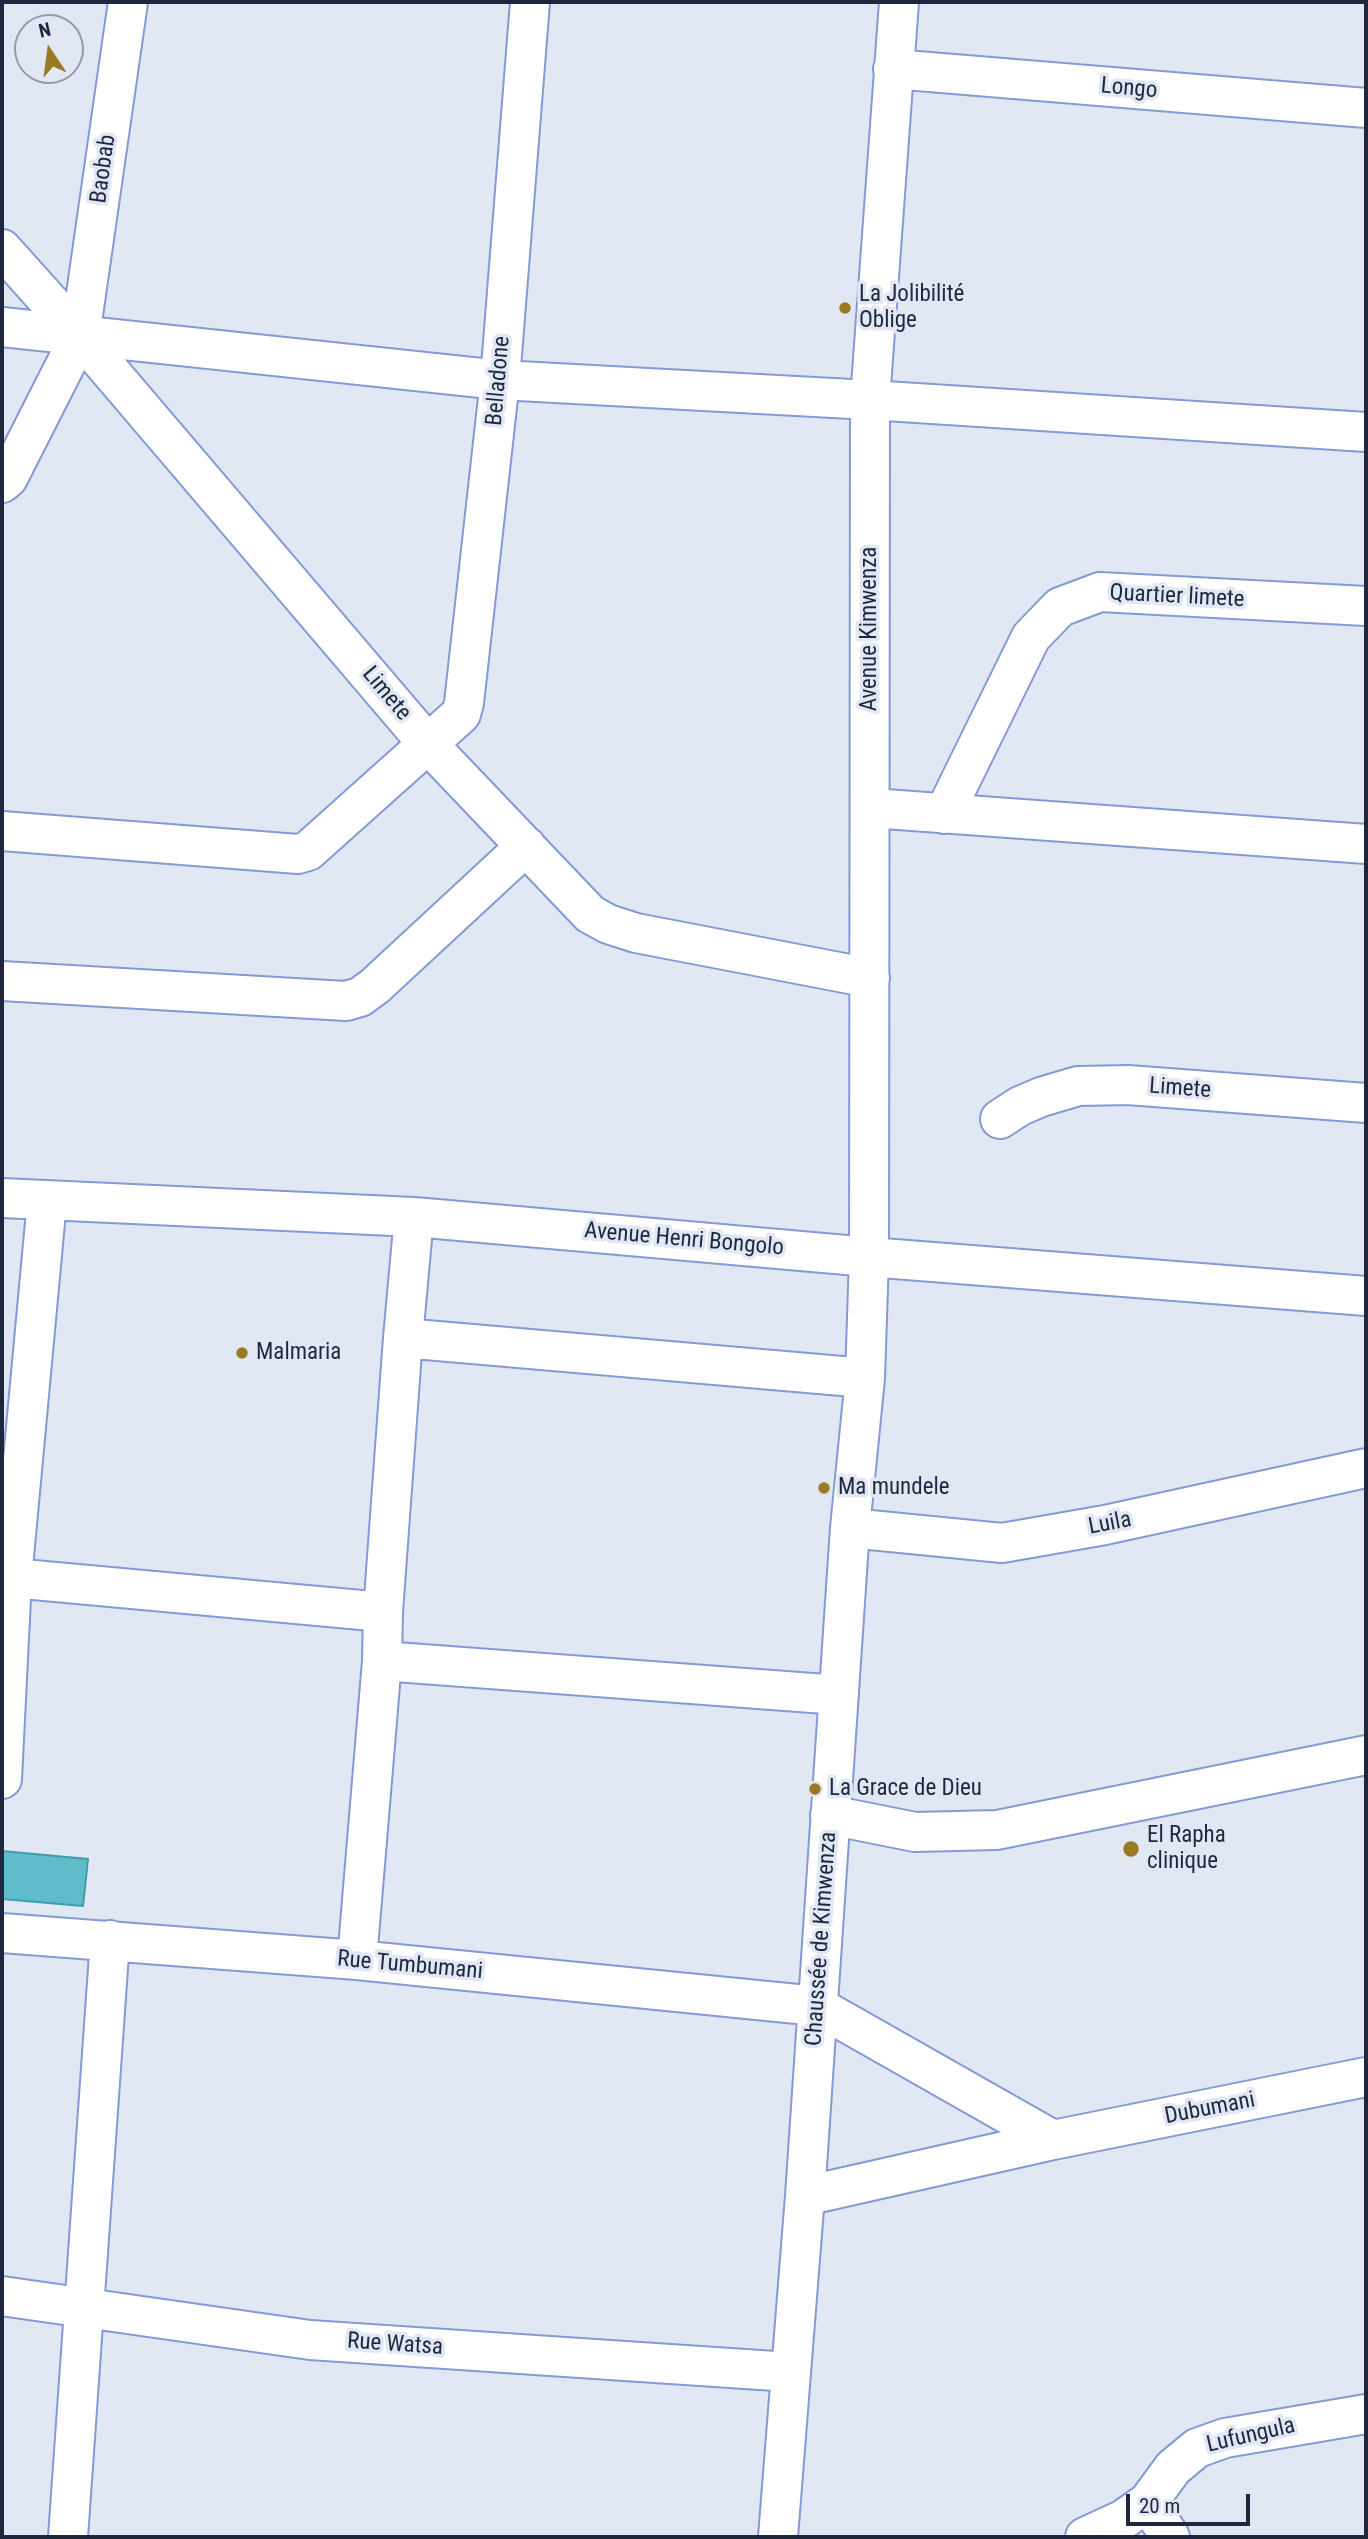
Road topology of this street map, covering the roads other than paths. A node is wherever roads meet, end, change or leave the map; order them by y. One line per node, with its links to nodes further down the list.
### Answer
1 (128, 2): 8 (street, Baobab)
2 (530, 2): 9 (street, Belladone)
3 (898, 2): 4 (street, Avenue Kimwenza)
4 (893, 69): 5 (street, Longo); 10 (street, Avenue Kimwenza)
5 (1366, 108)
6 (2, 249): 8 (street, Limete)
7 (2, 327): 8 (street)
8 (80, 336): 9 (street); 12 (street, Baobab); 14 (street, Limete)
9 (500, 380): 10 (street); 14 (street, Belladone)
10 (870, 400): 11 (street); 15 (street, Avenue Kimwenza)
11 (1366, 432)
12 (2, 483)
13 (1366, 606): 16 (street, Quartier limete)
14 (427, 743): 17 (street, Belladone); 19 (street, Limete)
15 (870, 808): 16 (street); 20 (street, Avenue Kimwenza)
16 (944, 814): 18 (street)
17 (2, 831)
18 (1366, 844)
19 (526, 846): 20 (street, Limete); 21 (street)
20 (870, 978): 27 (street, Avenue Kimwenza)
21 (2, 981)
22 (1366, 1104): 23 (street, Limete)
23 (1000, 1119)
24 (2, 1198): 25 (street, Avenue Henri Bongolo)
25 (47, 1201): 26 (street, Avenue Henri Bongolo); 33 (street)
26 (414, 1217): 27 (street, Avenue Henri Bongolo); 29 (street)
27 (869, 1257): 28 (street, Avenue Henri Bongolo); 30 (street, Chaussée de Kimwenza)
28 (1366, 1296)
29 (402, 1338): 30 (street); 34 (street)
30 (865, 1377): 32 (street, Chaussée de Kimwenza)
31 (1366, 1468): 32 (street, Luila)
32 (850, 1528): 37 (street, Chaussée de Kimwenza)
33 (12, 1578): 34 (street); 35 (street)
34 (383, 1612): 36 (street)
35 (6, 1628): 39 (street)
36 (382, 1661): 37 (street); 43 (street)
37 (839, 1695): 40 (street, Chaussée de Kimwenza)
38 (1366, 1755): 40 (street)
39 (2, 1779)
40 (830, 1815): 44 (street, Chaussée de Kimwenza)
41 (2, 1933): 42 (street, Rue Tumbumani)
42 (110, 1940): 43 (street, Rue Tumbumani); 49 (street)
43 (357, 1960): 44 (street, Rue Tumbumani)
44 (817, 2006): 46 (street); 47 (street, Chaussée de Kimwenza)
45 (1366, 2077): 46 (street, Dubumani)
46 (1053, 2140): 47 (street, Dubumani)
47 (805, 2196): 50 (street, Chaussée de Kimwenza)
48 (2, 2295): 49 (street, Rue Watsa)
49 (83, 2308): 50 (street, Rue Watsa); 53 (street)
50 (790, 2372): 54 (street, Chaussée de Kimwenza)
51 (1366, 2414): 52 (street, Lufungula)
52 (1148, 2502): 55 (street, Lufungula); 56 (street)
53 (68, 2537)
54 (778, 2537)
55 (1085, 2537)
56 (1170, 2537)

